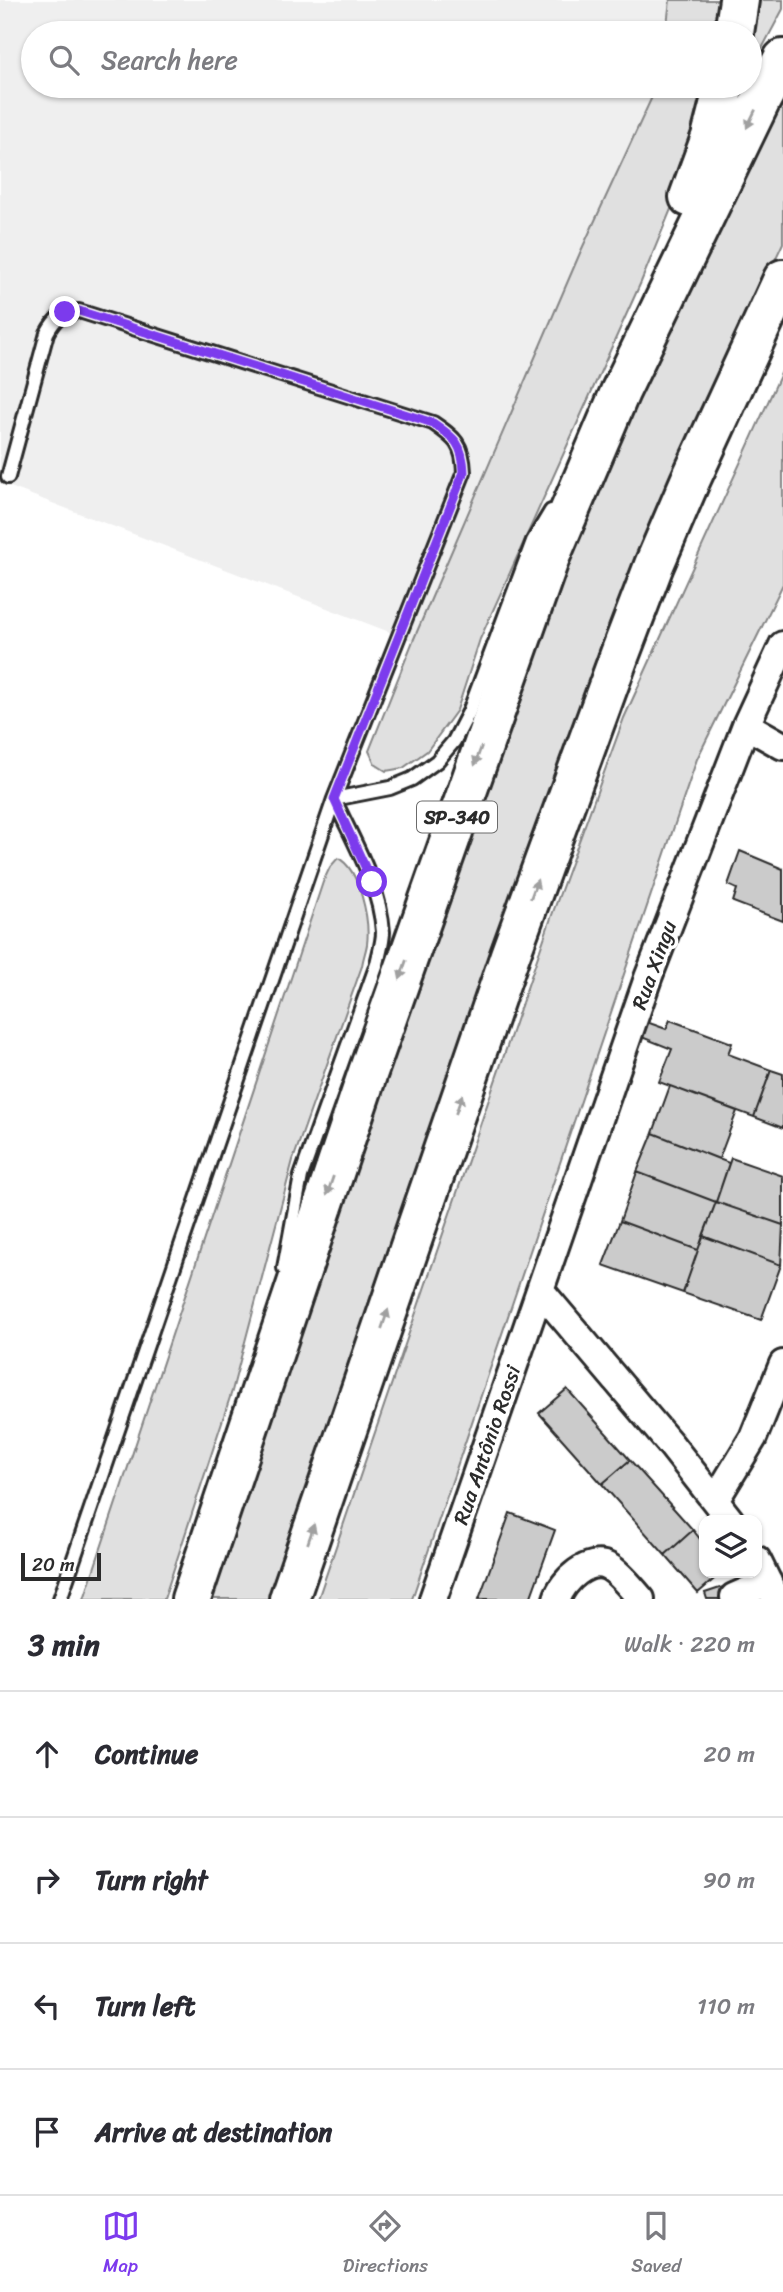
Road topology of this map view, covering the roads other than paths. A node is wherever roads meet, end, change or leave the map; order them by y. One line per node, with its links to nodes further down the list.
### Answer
1 (739, 0): 2 (highway)
2 (736, 21)
3 (783, 59): 7 (highway, SP-340, one-way to 7)
4 (721, 98): 7 (highway)
5 (783, 279): 9 (highway)
6 (783, 318): 9 (highway)
7 (620, 392): 13 (lane); 16 (highway, SP-340, one-way to 16)
8 (8, 477): 13 (lane)
9 (690, 481): 22 (highway, one-way to 9)
10 (783, 645): 11 (street, Rua Xingu)
11 (746, 725): 12 (street); 14 (street, Rua Xingu)
12 (783, 746)
13 (334, 799): 16 (lane); 20 (lane)
14 (540, 1290): 17 (street); 23 (street, Rua Antônio Rossi)
15 (783, 1364): 17 (street)
16 (262, 1388): 21 (highway, SP-340)
17 (723, 1510)
18 (767, 1581): 19 (street)
19 (734, 1597)
20 (60, 1599)
21 (191, 1599)
22 (289, 1599)
23 (433, 1599)
24 (557, 1599): 25 (street)
25 (641, 1599)

